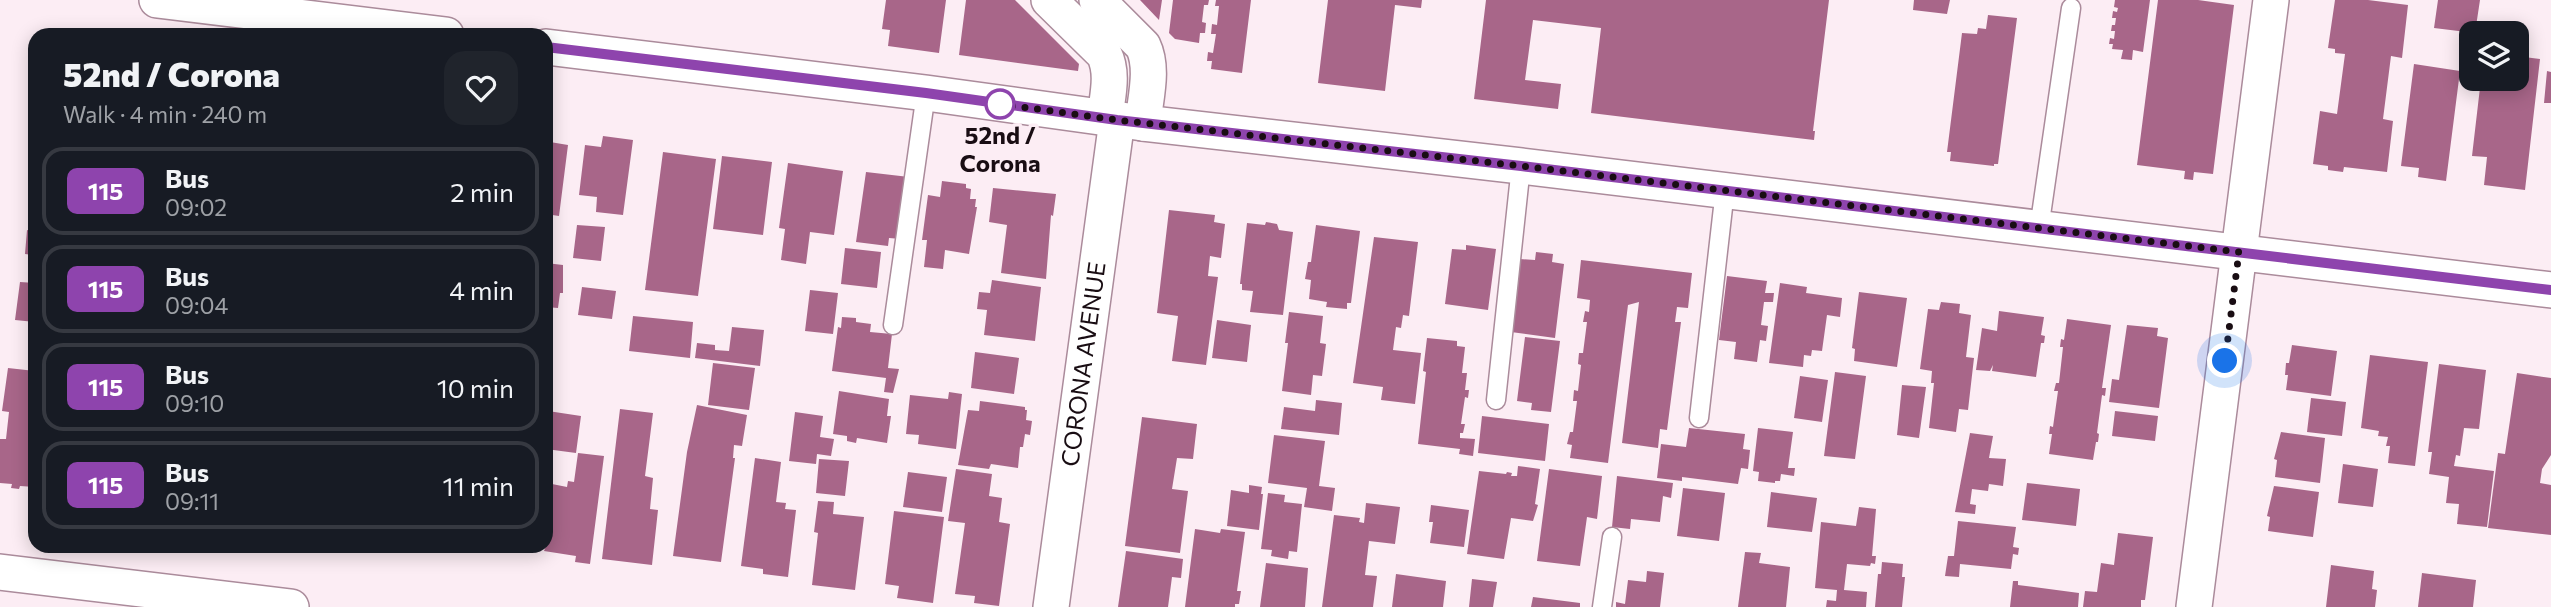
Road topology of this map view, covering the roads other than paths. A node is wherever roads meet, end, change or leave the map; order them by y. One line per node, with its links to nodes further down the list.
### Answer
1 (157, 0): 6 (street)
2 (1049, 0): 9 (street, CORONA AVENUE)
3 (1097, 0): 9 (street, CORONA AVENUE)
4 (2271, 0): 13 (street)
5 (2071, 8): 12 (lane)
6 (388, 28)
7 (553, 48): 8 (street)
8 (926, 93): 9 (street); 15 (lane)
9 (1122, 120): 10 (street); 21 (street, CORONA AVENUE)
10 (1521, 166): 11 (street); 16 (lane)
11 (1726, 191): 12 (street); 17 (lane)
12 (2039, 229): 13 (street)
13 (2239, 252): 14 (street); 23 (street)
14 (2551, 290)
15 (893, 325)
16 (1496, 400)
17 (1699, 418)
18 (1612, 537): 22 (lane)
19 (0, 572): 20 (street)
20 (291, 607)
21 (1051, 607)
22 (1602, 607)
23 (2194, 607)

